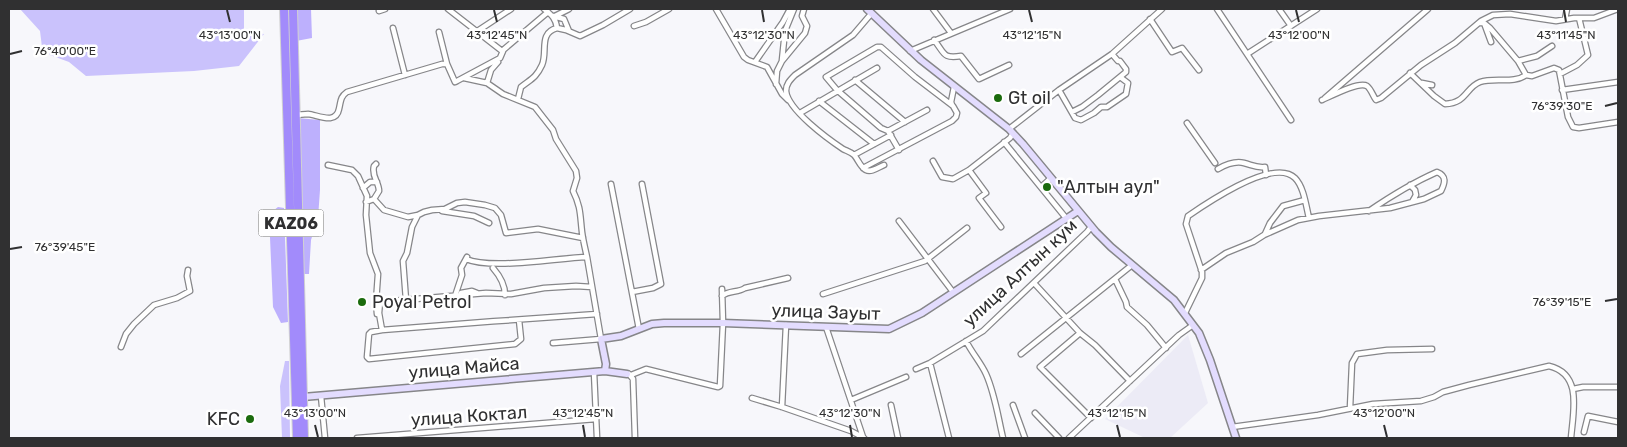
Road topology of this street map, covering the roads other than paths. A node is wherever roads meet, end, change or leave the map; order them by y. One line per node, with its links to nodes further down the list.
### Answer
1 (284, 9): 188 (highway, KАZ06)
2 (293, 9): 84 (highway, KАZ06)
3 (385, 9): 24 (street)
4 (448, 9): 41 (street)
5 (511, 9): 41 (street)
6 (569, 9): 27 (street); 28 (street)
7 (630, 9): 39 (street)
8 (669, 9): 34 (street)
9 (716, 9): 54 (street)
10 (790, 9): 43 (street)
11 (794, 9): 35 (street)
12 (804, 9): 52 (street)
13 (933, 9): 42 (street)
14 (992, 9): 26 (street)
15 (1010, 9): 26 (street)
16 (1162, 9): 29 (street)
17 (1217, 9): 50 (street)
18 (1279, 9): 36 (street)
19 (1317, 9): 36 (street)
20 (1428, 9): 59 (street)
21 (1567, 9): 30 (street)
22 (1618, 9): 31 (street)
23 (546, 10): 27 (street); 47 (street)
24 (378, 11)
25 (869, 11): 48 (street); 77 (street)
26 (996, 14): 42 (street)
27 (553, 16): 28 (street); 38 (street)
28 (564, 19): 39 (street)
29 (1150, 20): 49 (street); 58 (street)
30 (1565, 20): 31 (street); 33 (street)
31 (1579, 20): 60 (street)
32 (1484, 22): 33 (street); 45 (street); 53 (street)
33 (1478, 23): 59 (street)
34 (634, 26)
35 (786, 26): 43 (street); 52 (street)
36 (1291, 26): 50 (street)
37 (393, 28): 61 (street)
38 (557, 28): 39 (street); 76 (street)
39 (569, 31)
40 (439, 32): 55 (street)
41 (476, 32): 47 (street)
42 (951, 32): 44 (street)
43 (774, 34): 54 (street)
44 (934, 40): 48 (street); 56 (street)
45 (1491, 42)
46 (1552, 46): 53 (street)
47 (501, 50): 51 (street)
48 (910, 51): 71 (street)
49 (1112, 54): 63 (street); 73 (street)
50 (1247, 54): 85 (street)
51 (500, 58): 64 (street); 67 (street)
52 (782, 61): 69 (street)
53 (1518, 61): 62 (street)
54 (755, 62): 69 (street)
55 (446, 64): 61 (street); 64 (street)
56 (1009, 66)
57 (877, 68): 65 (street)
58 (1199, 70)
59 (1410, 73): 68 (street)
60 (1560, 74): 62 (street); 74 (street)
61 (405, 75): 84 (street)
62 (1526, 75): 68 (street)
63 (1120, 77): 75 (street); 80 (street)
64 (464, 78): 67 (street)
65 (855, 80): 72 (street); 86 (street)
66 (1618, 82): 74 (street)
67 (488, 83): 76 (street)
68 (1420, 83): 70 (street)
69 (776, 84): 77 (street)
70 (1432, 85)
71 (954, 86): 79 (street); 89 (street)
72 (837, 90): 78 (street); 79 (street); 90 (street)
73 (1059, 90): 82 (street); 89 (street)
74 (1562, 90): 87 (street)
75 (1096, 97): 80 (street); 82 (street)
76 (518, 99): 127 (street)
77 (789, 101): 83 (street)
78 (818, 101): 83 (street); 92 (street)
79 (952, 106): 93 (street)
80 (1101, 107): 82 (street)
81 (927, 110): 86 (street)
82 (1072, 112)
83 (800, 113): 94 (street)
84 (296, 115): 175 (highway, KАZ06)
85 (1291, 120)
86 (905, 122): 90 (street)
87 (1618, 122)
88 (1187, 123): 96 (street)
89 (1011, 131): 91 (street); 104 (street)
90 (889, 133): 92 (street); 93 (street)
91 (1004, 142): 102 (street); 109 (street)
92 (874, 144): 94 (street)
93 (899, 150): 100 (street)
94 (854, 155): 100 (street)
95 (933, 161): 102 (street)
96 (1215, 163)
97 (376, 164): 105 (street)
98 (328, 165): 110 (street)
99 (884, 165): 100 (street)
100 (863, 168)
101 (1218, 168): 103 (street)
102 (970, 170): 124 (street)
103 (1266, 175): 112 (street); 133 (street)
104 (1051, 178): 109 (street); 116 (street)
105 (377, 182): 110 (street); 111 (street)
106 (611, 184): 139 (street)
107 (642, 184): 139 (street)
108 (1410, 185): 114 (street); 114 (street); 117 (street)
109 (1040, 187): 119 (street)
110 (363, 188): 113 (street)
111 (374, 199): 113 (street); 118 (street)
112 (1305, 200): 120 (street); 126 (street)
113 (366, 202): 150 (street)
114 (1412, 202): 117 (street)
115 (439, 210): 118 (street); 122 (street); 127 (street)
116 (1078, 210): 119 (street, улица Зауыт); 123 (street)
117 (1368, 211): 120 (street)
118 (418, 216): 145 (street)
119 (1066, 218): 140 (street, улица Зауыт)
120 (1310, 218): 126 (street)
121 (899, 221): 129 (street)
122 (489, 223)
123 (1091, 226): 130 (street); 136 (street, улица Алтын кум)
124 (1001, 227)
125 (967, 228): 129 (street)
126 (1265, 235): 133 (street)
127 (583, 238): 128 (street)
128 (587, 256): 137 (street); 143 (street)
129 (927, 259): 140 (street); 141 (street)
130 (1132, 266): 135 (street); 146 (street)
131 (492, 268): 142 (street)
132 (188, 270): 161 (street)
133 (1201, 270): 146 (street)
134 (788, 278): 144 (street)
135 (1115, 279): 148 (street); 162 (street)
136 (1034, 282): 148 (street); 159 (street, улица Алтын кум)
137 (592, 288): 142 (street); 147 (street)
138 (722, 289): 144 (street)
139 (632, 292): 155 (street)
140 (953, 292): 154 (street, улица Зауыт)
141 (822, 294)
142 (505, 295): 143 (street)
143 (457, 296): 145 (street)
144 (722, 296): 151 (street)
145 (406, 300): 150 (street)
146 (1185, 313): 153 (street)
147 (597, 314): 149 (street); 158 (street)
148 (1067, 317): 157 (street); 164 (street)
149 (519, 320): 156 (street); 156 (street)
150 (381, 322): 156 (street)
151 (723, 323): 152 (street, улица Зауыт); 155 (street, улица Зауыт); 169 (street)
152 (786, 325): 154 (street, улица Зауыт); 180 (street)
153 (1193, 325): 162 (street); 186 (street)
154 (826, 326): 177 (street)
155 (639, 329): 158 (street, улица Зауыт)
156 (382, 330)
157 (1080, 333): 171 (street); 183 (street)
158 (601, 339): 160 (street); 167 (street)
159 (966, 341): 165 (street, улица Алтын кум); 197 (street)
160 (553, 343)
161 (121, 347)
162 (1166, 348): 171 (street)
163 (1432, 349): 181 (street)
164 (1021, 354)
165 (930, 363): 166 (street, улица Алтын кум); 196 (street)
166 (916, 369)
167 (605, 371): 168 (street, улица Майса); 169 (street, улица Майса)
168 (594, 372): 174 (street, улица Майса); 184 (street)
169 (629, 374): 193 (street)
170 (906, 377): 177 (street)
171 (1130, 381): 183 (street)
172 (1618, 387): 173 (street)
173 (1573, 389): 181 (street); 202 (street)
174 (321, 396): 175 (street, улица Майса); 190 (street)
175 (303, 397): 189 (highway, KАZ06)
176 (752, 398): 180 (street)
177 (851, 400): 194 (street)
178 (891, 405): 195 (street)
179 (1013, 405): 198 (street)
180 (782, 407): 194 (street)
181 (1350, 408): 186 (street)
182 (1035, 413): 199 (street)
183 (1091, 418): 200 (street)
184 (596, 419): 191 (street, улица Коктал); 192 (street)
185 (1618, 422): 187 (street)
186 (1232, 427): 201 (street)
187 (1584, 432)
188 (297, 438)
189 (304, 438)
190 (325, 438)
191 (357, 438)
192 (597, 438)
193 (635, 438)
194 (864, 438)
195 (898, 438)
196 (950, 438)
197 (1003, 438)
198 (1025, 438)
199 (1059, 438)
200 (1069, 438)
201 (1236, 438)
202 (1571, 438)

